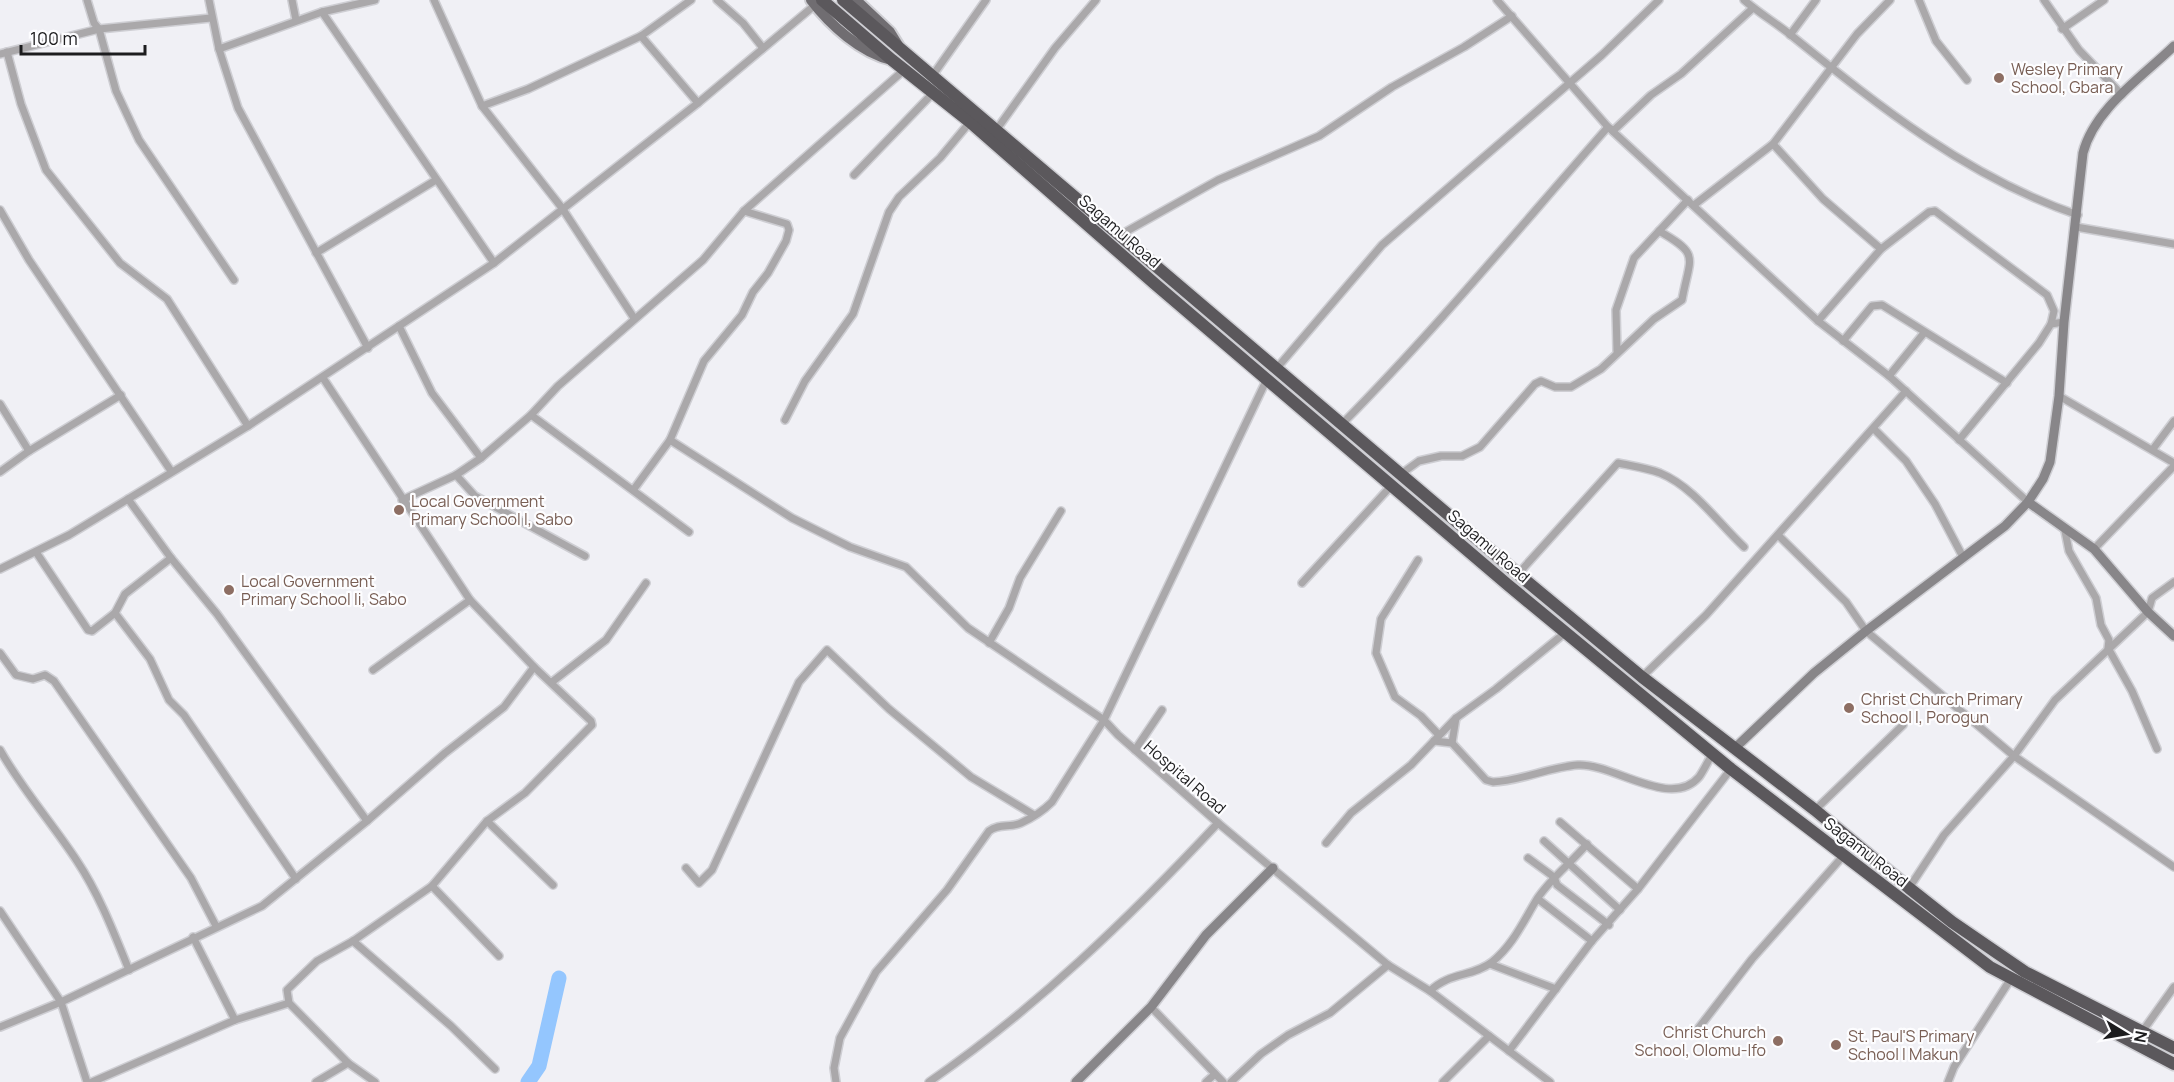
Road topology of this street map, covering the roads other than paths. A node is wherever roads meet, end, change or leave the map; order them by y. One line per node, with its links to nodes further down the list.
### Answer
1 (87, 0): 26 (street)
2 (209, 0): 24 (street)
3 (291, 0): 25 (street)
4 (375, 0): 22 (street)
5 (434, 0): 44 (street)
6 (691, 0): 29 (street)
7 (717, 0): 31 (street)
8 (843, 0): 32 (highway, Sagamu Road)
9 (856, 0): 32 (main road)
10 (986, 0): 38 (street)
11 (1096, 0): 46 (street)
12 (1497, 0): 23 (street)
13 (1659, 0): 40 (street)
14 (1744, 0): 21 (street)
15 (1816, 0): 28 (street)
16 (1890, 0): 36 (street)
17 (1919, 0): 39 (street)
18 (2044, 0): 27 (street)
19 (2104, 0): 27 (street)
20 (816, 2): 31 (street); 35 (highway, Sagamu Road); 35 (main road)
21 (1753, 8): 28 (street); 47 (street)
22 (322, 12): 25 (street); 50 (street)
23 (1512, 16): 40 (street); 58 (street)
24 (211, 18): 26 (street); 33 (street)
25 (296, 20): 33 (street)
26 (99, 29): 34 (street); 63 (street)
27 (2062, 29): 42 (street)
28 (1790, 35): 36 (street)
29 (641, 36): 43 (street); 44 (street)
30 (2174, 46): 42 (street)
31 (763, 48): 43 (street)
32 (899, 48): 38 (highway, Sagamu Road)
33 (219, 49): 61 (street)
34 (3, 53): 86 (street)
35 (892, 60): 37 (highway, Sagamu Road)
36 (1831, 69): 48 (street); 55 (street)
37 (904, 70): 41 (highway, Sagamu Road); 54 (street)
38 (933, 75): 46 (highway, Sagamu Road)
39 (1967, 80)
40 (1569, 82): 47 (street); 73 (street)
41 (933, 93): 45 (highway, Sagamu Road); 49 (street)
42 (2122, 95): 55 (street)
43 (698, 103): 52 (street)
44 (482, 106): 52 (street)
45 (970, 122): 76 (highway, Sagamu Road); 83 (street)
46 (997, 129): 58 (highway, Sagamu Road)
47 (1610, 129): 51 (street); 85 (street)
48 (1773, 144): 51 (street); 60 (street)
49 (854, 175)
50 (436, 180): 61 (street); 62 (street)
51 (1691, 202): 57 (street); 65 (street)
52 (562, 208): 62 (street); 64 (street)
53 (0, 210): 79 (street)
54 (744, 211): 64 (street); 88 (street)
55 (2078, 215): 56 (street)
56 (2076, 227): 59 (street); 66 (street)
57 (1659, 231): 72 (street); 72 (street)
58 (1120, 235): 73 (highway, Sagamu Road)
59 (2174, 244)
60 (1881, 249): 65 (street); 67 (street)
61 (316, 253): 71 (street)
62 (494, 263): 68 (street)
63 (234, 280)
64 (634, 318): 82 (street)
65 (1818, 321): 70 (street)
66 (2064, 322): 67 (street); 80 (street)
67 (2051, 324): 77 (street)
68 (399, 326): 71 (street); 92 (street)
69 (1924, 333): 70 (street); 74 (street); 77 (street)
70 (1843, 341): 74 (street)
71 (368, 348): 75 (street)
72 (1617, 351): 96 (street)
73 (1276, 368): 85 (highway, Sagamu Road)
74 (1889, 376): 78 (street)
75 (323, 378): 86 (street); 101 (street)
76 (1267, 379): 98 (highway, Sagamu Road); 136 (street)
77 (2007, 382): 89 (street)
78 (1906, 391): 87 (street); 89 (street)
79 (121, 395): 91 (street); 94 (street)
80 (2059, 396): 90 (street); 102 (street)
81 (0, 404): 91 (street)
82 (531, 415): 92 (street); 99 (street)
83 (784, 420)
84 (2174, 422): 90 (street)
85 (1343, 423): 96 (highway, Sagamu Road)
86 (248, 426): 94 (street)
87 (1874, 429): 106 (street); 111 (street)
88 (670, 440): 99 (street); 125 (street, Hospital Road)
89 (1959, 440): 102 (street)
90 (2153, 449): 93 (street)
91 (29, 451): 95 (street)
92 (482, 458): 97 (street)
93 (2174, 465): 108 (street)
94 (171, 471): 100 (street)
95 (0, 472)
96 (1401, 474): 115 (highway, Sagamu Road)
97 (456, 475): 101 (street); 110 (street)
98 (1392, 485): 118 (street); 123 (highway, Sagamu Road)
99 (634, 489): 105 (street)
100 (128, 499): 109 (street); 112 (street)
101 (402, 500): 119 (street)
102 (2028, 502): 104 (street); 111 (street)
103 (1061, 511): 125 (street)
104 (2065, 531): 108 (street); 126 (street)
105 (689, 532)
106 (1779, 536): 122 (street); 131 (street)
107 (1744, 547): 115 (street)
108 (2094, 549): 120 (street)
109 (36, 552): 114 (street); 121 (street)
110 (585, 556)
111 (1963, 557): 122 (street)
112 (171, 558): 121 (street); 151 (street)
113 (1418, 560): 139 (street)
114 (0, 570)
115 (1518, 574): 131 (highway, Sagamu Road)
116 (2174, 582): 120 (street)
117 (646, 583): 132 (street)
118 (1302, 583)
119 (470, 600): 129 (street); 130 (street)
120 (2148, 612): 124 (street); 126 (street)
121 (115, 613): 165 (street)
122 (1866, 631): 142 (street); 147 (street)
123 (1566, 632): 135 (street); 138 (highway, Sagamu Road)
124 (2174, 636)
125 (988, 643): 136 (street, Hospital Road)
126 (2108, 648): 143 (street); 147 (street)
127 (0, 653): 128 (street)
128 (3, 664): 174 (street)
129 (534, 667): 132 (street); 151 (street)
130 (373, 670)
131 (1642, 676): 134 (highway, Sagamu Road)
132 (552, 682): 152 (street)
133 (1162, 710): 145 (street)
134 (1688, 712): 138 (highway); 142 (highway, Sagamu Road)
135 (1456, 718): 139 (street); 141 (street)
136 (1104, 720): 145 (street, Hospital Road); 150 (street)
137 (1903, 724): 149 (street)
138 (1679, 726): 146 (highway, Sagamu Road)
139 (1438, 734): 140 (street)
140 (1434, 741): 141 (street); 156 (street)
141 (1452, 743): 146 (street)
142 (1735, 748): 149 (highway, Sagamu Road)
143 (2157, 749)
144 (0, 750): 181 (street)
145 (1135, 750): 154 (street, Hospital Road)
146 (1713, 753): 148 (highway, Sagamu Road)
147 (2014, 756): 161 (street); 168 (street)
148 (1731, 769): 158 (highway, Sagamu Road); 169 (street)
149 (1815, 810): 168 (highway, Sagamu Road)
150 (1035, 815): 162 (street); 204 (street)
151 (367, 821): 165 (street)
152 (487, 821): 166 (street); 167 (street)
153 (1560, 822): 157 (street)
154 (1218, 823): 163 (street, Hospital Road); 205 (street)
155 (1544, 841): 160 (street)
156 (1326, 843)
157 (1587, 844): 160 (street); 169 (street)
158 (1844, 855): 182 (highway, Sagamu Road); 192 (street)
159 (1528, 858): 164 (street)
160 (1571, 863): 164 (street); 171 (street)
161 (2174, 867)
162 (686, 868)
163 (1273, 868): 180 (street, Hospital Road); 188 (street)
164 (1554, 877): 170 (street); 173 (street)
165 (296, 879): 174 (street)
166 (553, 885)
167 (432, 886): 176 (street); 178 (street)
168 (1909, 888): 191 (highway, Sagamu Road)
169 (1638, 889): 171 (street)
170 (1538, 899): 177 (street); 179 (street)
171 (1620, 910): 173 (street)
172 (0, 911): 186 (street)
173 (1609, 925): 177 (street)
174 (216, 926): 175 (street)
175 (194, 937): 181 (street); 189 (street)
176 (353, 941): 187 (street); 198 (street)
177 (1592, 941): 184 (street)
178 (499, 956)
179 (1490, 964): 184 (street); 185 (street)
180 (1388, 965): 185 (street, Hospital Road); 209 (street)
181 (129, 970): 186 (street)
182 (2012, 977): 197 (highway, Sagamu Road); 212 (street)
183 (2173, 988): 191 (street)
184 (1556, 989): 195 (street)
185 (1430, 991): 193 (street, Hospital Road)
186 (61, 1002): 190 (street); 200 (street)
187 (289, 1003): 189 (street); 196 (street)
188 (1151, 1007): 199 (street); 206 (street)
189 (235, 1020): 201 (street)
190 (0, 1027)
191 (2142, 1032): 194 (highway, Sagamu Road)
192 (1694, 1034)
193 (1489, 1036): 195 (street, Hospital Road); 210 (street)
194 (2174, 1048)
195 (1509, 1051): 211 (street, Hospital Road)
196 (348, 1063): 202 (street); 203 (street)
197 (2174, 1064)
198 (495, 1069)
199 (1215, 1074): 207 (street); 208 (street)
200 (87, 1082)
201 (92, 1082)
202 (316, 1082)
203 (375, 1082)
204 (836, 1082)
205 (929, 1082)
206 (1076, 1082)
207 (1206, 1082)
208 (1223, 1082)
209 (1232, 1082)
210 (1443, 1082)
211 (1550, 1082)
212 (1948, 1082)

